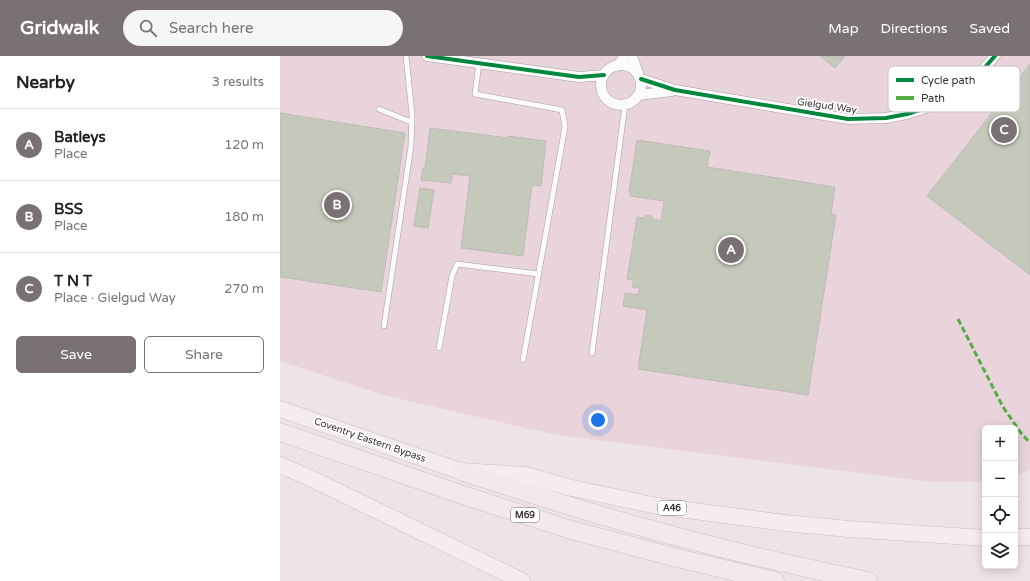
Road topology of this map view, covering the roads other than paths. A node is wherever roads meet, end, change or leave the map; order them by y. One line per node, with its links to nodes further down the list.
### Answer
1 (406, 56): 18 (lane)
2 (426, 56): 6 (street)
3 (624, 56): 7 (street)
4 (632, 56): 11 (street)
5 (995, 56): 8 (street, Gielgud Way)
6 (479, 63): 10 (street); 19 (lane)
7 (616, 66): 9 (street); 11 (street)
8 (986, 66)
9 (604, 75): 10 (street); 12 (street)
10 (579, 77): 12 (street)
11 (640, 77): 13 (street, Gielgud Way); 14 (street)
12 (602, 90): 15 (street)
13 (675, 90): 14 (street, Gielgud Way); 17 (street, Gielgud Way)
14 (638, 95): 15 (street)
15 (625, 105): 22 (lane)
16 (379, 109): 18 (lane)
17 (913, 112)
18 (411, 122): 20 (lane)
19 (539, 274): 21 (lane); 23 (lane)
20 (384, 326)
21 (439, 348)
22 (592, 353)
23 (523, 360)
24 (280, 409): 27 (highway, Coventry Eastern Bypass / A46)
25 (280, 432): 32 (highway, M69)
26 (280, 465): 31 (highway)
27 (460, 471): 30 (highway, A46); 33 (highway, M69)
28 (1018, 537): 29 (highway)
29 (1030, 537)
30 (982, 538)
31 (522, 581)
32 (775, 581)
33 (868, 581)

